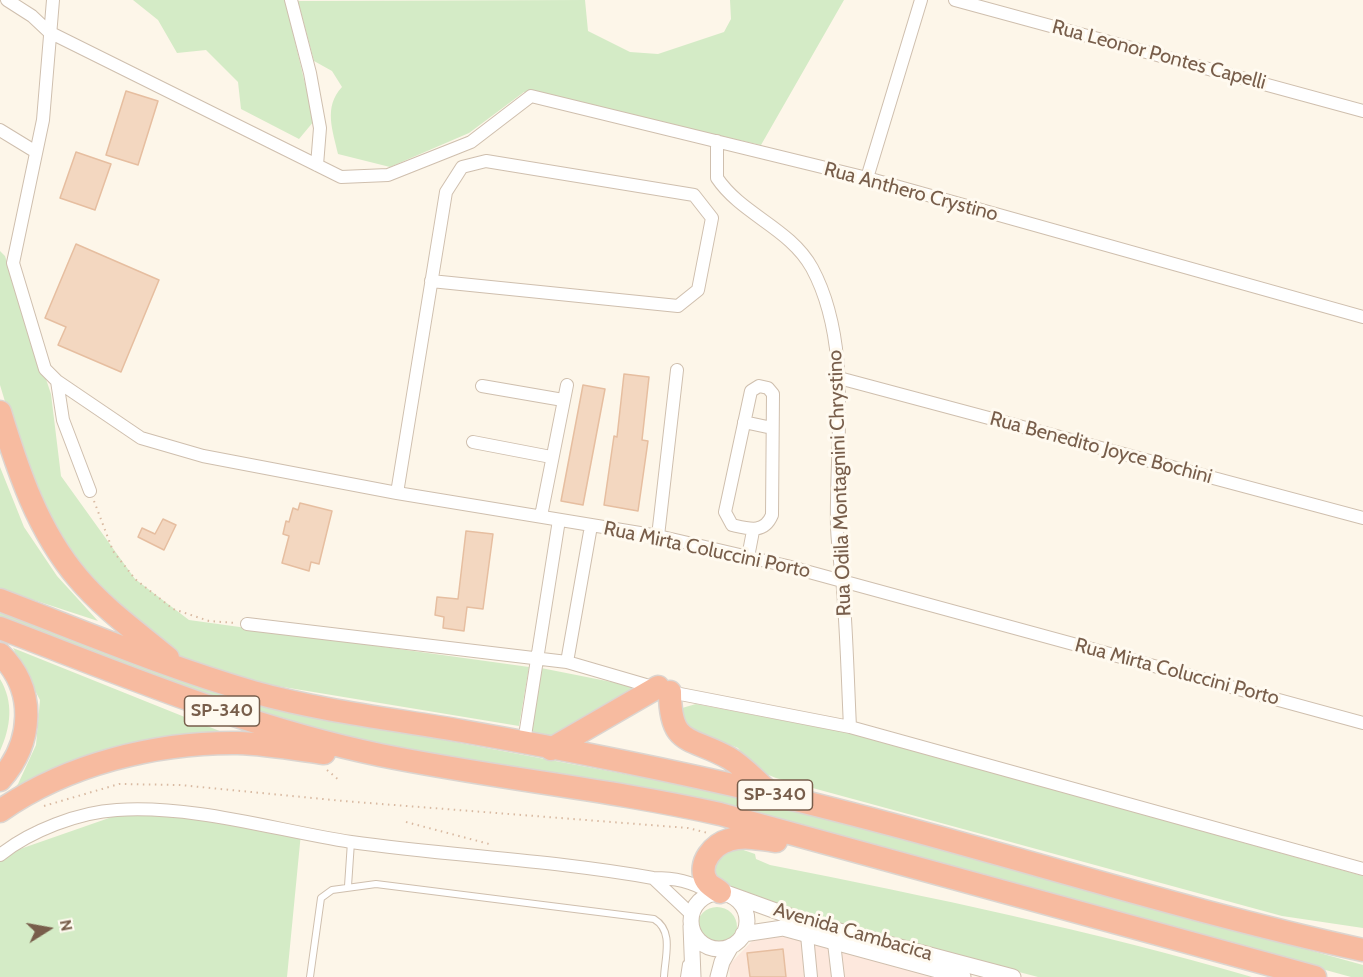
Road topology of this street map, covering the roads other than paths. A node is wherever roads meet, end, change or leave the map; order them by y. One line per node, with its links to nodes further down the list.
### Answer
1 (7, 0): 6 (street)
2 (53, 0): 6 (street)
3 (291, 0): 11 (street)
4 (921, 0): 12 (street)
5 (955, 0): 7 (street, Rua Leonor Pontes Capelli)
6 (49, 32): 10 (street); 11 (street)
7 (1363, 111)
8 (0, 130): 10 (street)
9 (717, 141): 11 (street, Rua Anthero Crystino); 12 (street, Rua Anthero Crystino); 16 (street, Rua Odila Montagnini Chrystino)
10 (36, 152): 17 (street)
11 (317, 165)
12 (867, 178): 14 (street, Rua Anthero Crystino)
13 (430, 281): 13 (street); 27 (street)
14 (1363, 317)
15 (677, 370): 33 (street)
16 (839, 378): 29 (street, Rua Benedito Joyce Bochini); 35 (street, Rua Odila Montagnini Chrystino)
17 (57, 381): 26 (street); 27 (street, Rua Mirta Coluccini Porto)
18 (567, 385): 20 (street)
19 (482, 386): 20 (street)
20 (563, 400): 25 (street)
21 (0, 412): 42 (highway)
22 (744, 422): 23 (street); 23 (street); 32 (street)
23 (772, 428): 32 (street)
24 (473, 442): 25 (street)
25 (551, 457): 28 (street)
26 (90, 491)
27 (397, 493): 28 (street, Rua Mirta Coluccini Porto)
28 (541, 516): 30 (street, Rua Mirta Coluccini Porto)
29 (1363, 518)
30 (559, 520): 31 (street, Rua Mirta Coluccini Porto); 40 (street)
31 (591, 526): 33 (street, Rua Mirta Coluccini Porto); 41 (street)
32 (753, 531): 34 (street)
33 (658, 536): 34 (street, Rua Mirta Coluccini Porto)
34 (748, 557): 35 (street, Rua Mirta Coluccini Porto)
35 (842, 580): 44 (street, Rua Mirta Coluccini Porto); 45 (street, Rua Odila Montagnini Chrystino)
36 (0, 600): 42 (highway, SP-340)
37 (247, 624): 40 (street)
38 (0, 628): 48 (highway, SP-340)
39 (0, 654): 49 (highway)
40 (537, 656): 41 (street); 46 (street)
41 (567, 662): 43 (street)
42 (180, 669): 46 (highway, SP-340)
43 (664, 689): 45 (street); 47 (highway); 50 (highway)
44 (1363, 723)
45 (850, 727): 54 (street)
46 (524, 742): 47 (highway, SP-340)
47 (550, 749): 50 (highway, SP-340)
48 (452, 768): 51 (highway); 58 (highway, SP-340)
49 (0, 780)
50 (770, 793): 66 (highway, SP-340)
51 (0, 811)
52 (351, 842): 53 (street); 55 (street); 56 (lane)
53 (0, 855)
54 (1363, 870)
55 (653, 878): 57 (street); 59 (street)
56 (348, 886): 67 (lane); 68 (lane)
57 (720, 893): 58 (highway); 59 (street); 60 (street); 75 (street, Avenida Cambacica)
58 (1003, 893): 62 (highway, SP-340)
59 (691, 918): 64 (street); 65 (street)
60 (743, 934): 61 (street, Avenida Cambacica); 65 (street)
61 (807, 935): 63 (street, Avenida Cambacica); 72 (street)
62 (1170, 939): 76 (highway); 77 (highway, SP-340)
63 (834, 943): 73 (street); 74 (street, Avenida Cambacica)
64 (690, 945): 69 (lane); 70 (street)
65 (731, 946): 71 (street)
66 (1363, 950)
67 (310, 977)
68 (664, 977)
69 (684, 977)
70 (693, 977)
71 (718, 977)
72 (811, 977)
73 (838, 977)
74 (963, 977)
75 (1013, 977)
76 (1279, 977)
77 (1315, 977)

